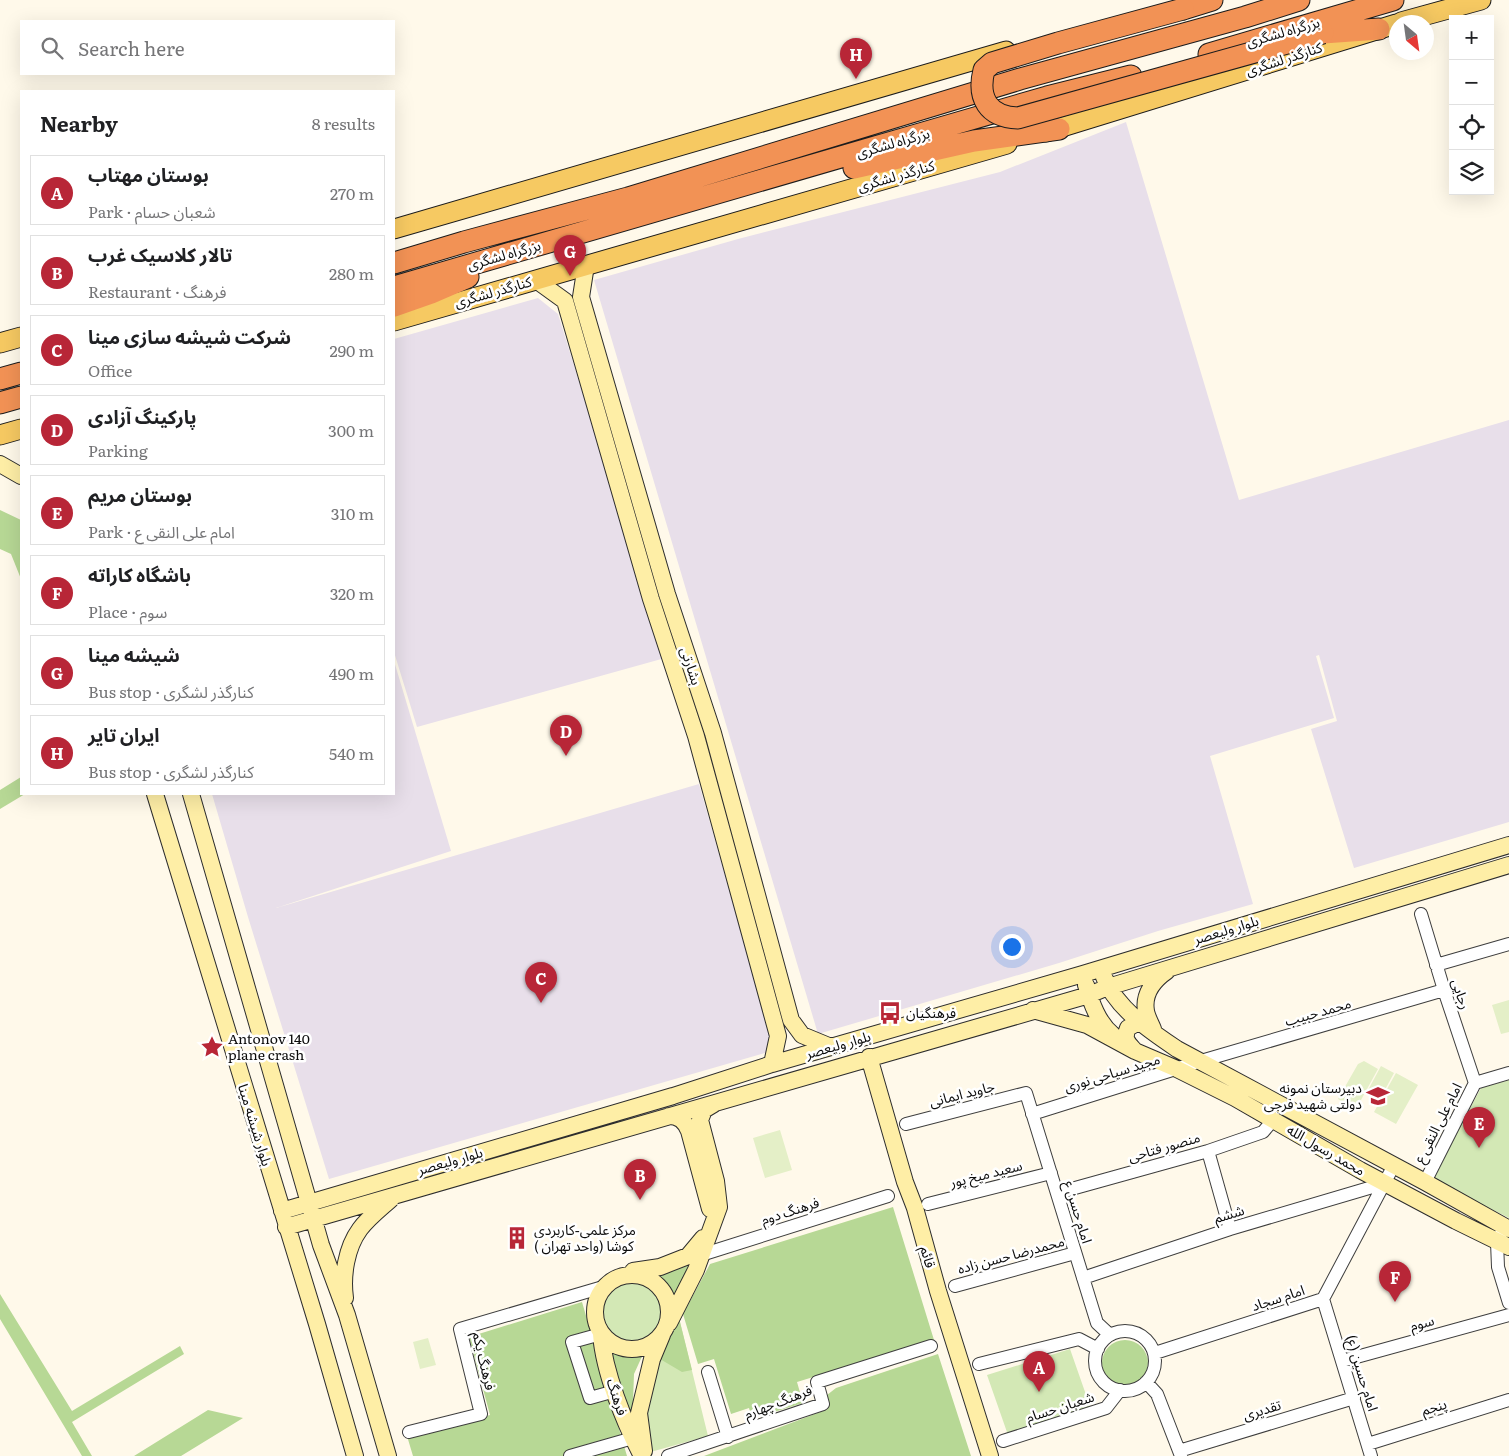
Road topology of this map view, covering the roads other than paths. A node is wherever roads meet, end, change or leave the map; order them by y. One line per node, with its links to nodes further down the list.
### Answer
1 (1212, 0): 5 (highway)
2 (1299, 0): 12 (highway, بزرگراه لشگری)
3 (1393, 0): 9 (highway, بزرگراه لشگری)
4 (1481, 0): 6 (main road)
5 (1182, 5): 7 (highway, bridge); 10 (main road)
6 (1426, 15)
7 (1388, 26): 8 (main road, کنارگذر لشگری)
8 (1059, 129): 9 (highway); 13 (main road, کنارگذر لشگری)
9 (781, 175): 11 (highway, بزرگراه لشگری)
10 (395, 229)
11 (536, 245): 15 (highway, بزرگراه لشگری); 18 (highway)
12 (395, 263)
13 (586, 265): 14 (main road, کنارگذر لشگری); 16 (street, بشارتی)
14 (536, 280): 17 (street); 19 (main road, کنارگذر لشگری)
15 (395, 287)
16 (581, 297): 17 (street); 30 (street, بشارتی)
17 (565, 301): 31 (street, بشارتی)
18 (395, 306)
19 (395, 321)
20 (20, 337): 21 (main road)
21 (0, 343)
22 (20, 373): 23 (highway)
23 (0, 379)
24 (20, 397): 25 (highway)
25 (0, 403)
26 (20, 429): 27 (main road)
27 (0, 435)
28 (0, 464): 29 (street)
29 (20, 475)
30 (667, 594): 31 (street); 47 (street, بشارتی)
31 (651, 599): 51 (street, بشارتی)
32 (155, 795): 75 (street, بلوار شیشه مینا)
33 (191, 795): 74 (street)
34 (1509, 845): 39 (street, بلوار ولیعصر)
35 (1509, 865): 40 (street, بلوار ولیعصر)
36 (1421, 914): 38 (street, رجایی)
37 (1509, 944): 38 (street)
38 (1436, 966): 43 (street, رجایی)
39 (1101, 968): 41 (street, بلوار ولیعصر); 42 (street, محمد رسول الله)
40 (1169, 969): 42 (street, بلوار ولیعصر); 46 (street)
41 (1083, 974): 44 (street); 47 (street, بلوار ولیعصر)
42 (1108, 987): 44 (street, بلوار ولیعصر); 46 (street, محمد رسول الله)
43 (1444, 990): 50 (street, محمد حبیب); 54 (street, رجایی)
44 (1089, 995): 45 (street, بلوار ولیعصر); 48 (street)
45 (1032, 1010): 48 (street, محمد رسول الله); 49 (street, بلوار ولیعصر)
46 (1149, 1029): 48 (street); 50 (street, محمد رسول الله)
47 (831, 1047): 51 (street, بلوار ولیعصر)
48 (1135, 1051): 52 (street, محمد رسول الله)
49 (869, 1057): 58 (street, بلوار ولیعصر); 115 (street, قائم)
50 (1201, 1061): 52 (street, مجید سیاحی نوری); 66 (street, محمد رسول الله)
51 (772, 1064): 55 (street, بلوار ولیعصر)
52 (1178, 1069): 60 (street, مجید سیاحی نوری); 62 (street, محمد رسول الله)
53 (1509, 1073): 54 (street, امام علی النقی ع)
54 (1475, 1083): 69 (street, امام علی النقی ع)
55 (703, 1086): 57 (street, بلوار ولیعصر); 59 (street)
56 (1026, 1093): 60 (street, امام حسن ع); 63 (street, جاوید ایمانی)
57 (664, 1098): 61 (street); 74 (street, بلوار ولیعصر)
58 (723, 1100): 59 (street, بلوار ولیعصر); 64 (street)
59 (706, 1105): 61 (street, بلوار ولیعصر)
60 (1032, 1114): 67 (street, امام حسن ع)
61 (668, 1116): 64 (street); 71 (street, بلوار ولیعصر)
62 (1273, 1120): 65 (street, منصور فتاحی); 68 (street, محمد رسول الله)
63 (906, 1124)
64 (695, 1129): 76 (street, فرهنگ)
65 (1208, 1150): 70 (street, منصور فتاحی); 78 (street)
66 (1394, 1165): 68 (street, امام سجاد); 69 (street, محمد رسول الله)
67 (1051, 1173): 70 (street, امام حسن ع); 73 (street, سعید میخ پور)
68 (1386, 1182): 78 (street, ششم); 79 (street, محمد رسول الله); 86 (street, امام سجاد)
69 (1426, 1182): 77 (street, محمد رسول الله)
70 (1057, 1193): 80 (street, امام حسن ع)
71 (396, 1196): 74 (street, بلوار ولیعصر); 88 (street)
72 (888, 1196): 81 (street, فرهنگ دوم)
73 (928, 1204)
74 (311, 1211): 75 (street, بلوار ولیعصر); 88 (street)
75 (284, 1219): 110 (street, بلوار شیشه مینا)
76 (712, 1227): 81 (street, فرهنگ); 82 (street)
77 (1506, 1228): 79 (street)
78 (1230, 1229): 83 (street, ششم)
79 (1503, 1245): 87 (street)
80 (1075, 1253): 83 (street, امام حسن ع); 84 (street, محمدرضا حسن زاده)
81 (700, 1255): 90 (street, فرهنگ)
82 (622, 1276): 85 (street); 90 (street, فرهنگ)
83 (1083, 1278): 92 (street, امام حسن ع)
84 (955, 1286)
85 (603, 1287): 91 (street, فرهنگ); 104 (street, فرهنگ یکم)
86 (1323, 1300): 95 (street, امام سجاد); 96 (street, امام حسین (ع))
87 (1509, 1303)
88 (347, 1315): 111 (street)
89 (1509, 1315): 96 (street, سوم)
90 (666, 1328): 91 (street, فرهنگ); 113 (street, فرهنگ)
91 (601, 1334): 101 (street, فرهنگ); 101 (street)
92 (1110, 1335): 94 (street); 95 (street)
93 (931, 1346): 105 (street, فرهنگ چهارم)
94 (1098, 1349): 97 (street); 100 (street)
95 (1154, 1353): 99 (street)
96 (1342, 1361): 102 (street, امام حسین (ع))
97 (979, 1364)
98 (708, 1372): 105 (street)
99 (1146, 1382): 100 (street); 109 (street)
100 (1120, 1390): 107 (street, شعبان حسام)
101 (615, 1391): 106 (street, فرهنگ)
102 (1354, 1398): 108 (street, امام حسین (ع)); 109 (street, تقدیری)
103 (1509, 1400): 108 (street, پنجم)
104 (409, 1432)
105 (728, 1437): 114 (street, فرهنگ چهارم)
106 (633, 1438): 112 (street); 113 (street, فرهنگ)
107 (1003, 1441)
108 (1370, 1450)
109 (1180, 1453)
110 (356, 1456)
111 (388, 1456)
112 (570, 1456)
113 (643, 1456)
114 (668, 1456)
115 (990, 1456)

